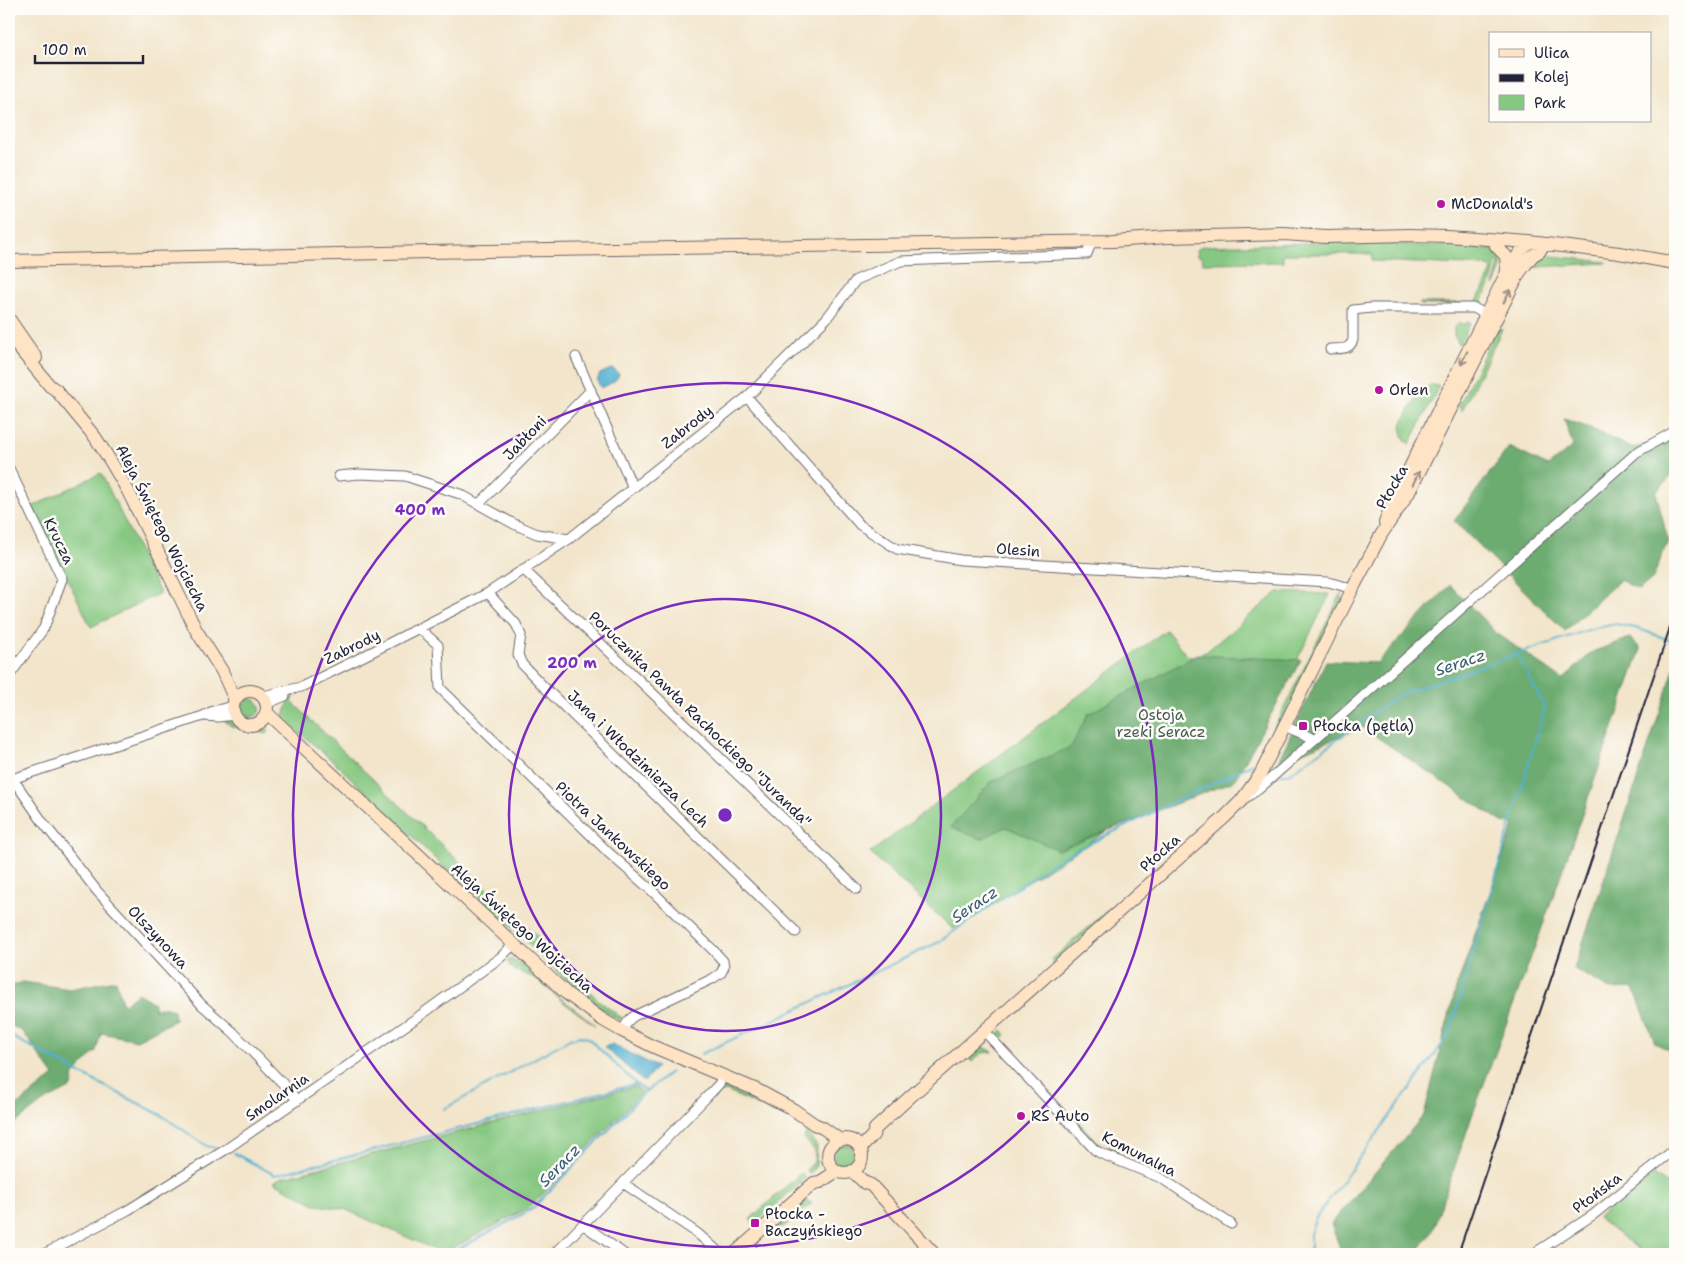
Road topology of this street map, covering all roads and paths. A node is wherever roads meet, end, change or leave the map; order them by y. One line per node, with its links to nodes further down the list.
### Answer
1 (1378, 236): 2 (street); 3 (street); 4 (street)
2 (1092, 241): 6 (street); 16 (street, Zabrody)
3 (1496, 246): 4 (street); 8 (street)
4 (1526, 247): 5 (street); 7 (street); 8 (street, Płocka)
5 (1540, 251): 7 (street); 8 (street, Płocka)
6 (9, 261)
7 (1675, 264)
8 (1513, 273): 9 (street, Płocka)
9 (1490, 317): 12 (street); 24 (street, Płocka)
10 (9, 319): 14 (street)
11 (9, 336): 14 (street, Aleja Świętego Wojciecha)
12 (1330, 349)
13 (576, 357): 15 (street)
14 (56, 390): 28 (street, Aleja Świętego Wojciecha)
15 (591, 390): 20 (street); 21 (street, Jabłoni)
16 (747, 398): 20 (street, Zabrody); 24 (street, Olesin)
17 (1675, 431): 31 (street)
18 (9, 468): 27 (street, Krucza)
19 (340, 476): 21 (street)
20 (633, 488): 22 (street, Zabrody)
21 (479, 504): 22 (street)
22 (569, 539): 23 (street, Zabrody)
23 (523, 569): 25 (street, Zabrody); 34 (street, Porucznika Pawła Rachockiego "Juranda")
24 (1352, 590): 30 (street, Płocka)
25 (488, 593): 26 (street, Zabrody); 35 (street, Jana i Włodzimierza Lech)
26 (419, 628): 29 (street, Zabrody); 37 (street, Piotra Jankowskiego)
27 (9, 676)
28 (237, 703): 29 (street); 29 (street); 32 (street)
29 (264, 708): 36 (street, Aleja Świętego Wojciecha)
30 (1284, 726): 31 (street); 33 (street, Płocka)
31 (1315, 739): 33 (street)
32 (11, 779): 40 (street, Olszynowa)
33 (1241, 801): 38 (street, Płocka)
34 (857, 889)
35 (796, 932)
36 (513, 945): 37 (street, Aleja Świętego Wojciecha); 40 (street, Smolarnia)
37 (622, 1031): 39 (street, Aleja Świętego Wojciecha)
38 (984, 1031): 42 (street, Płocka); 45 (street, Komunalna)
39 (722, 1076): 42 (street, Aleja Świętego Wojciecha); 44 (street)
40 (297, 1100): 48 (street, Smolarnia)
41 (1675, 1149): 55 (street, Płońska)
42 (841, 1152): 43 (street); 43 (street); 47 (street, Płocka)
43 (856, 1167): 54 (street)
44 (623, 1183): 46 (street); 51 (street)
45 (1231, 1224)
46 (584, 1225): 49 (street); 50 (street)
47 (747, 1243): 52 (street, Płocka); 53 (street)
48 (44, 1254)
49 (554, 1254)
50 (624, 1254)
51 (720, 1254)
52 (734, 1254)
53 (756, 1254)
54 (934, 1254)
55 (1533, 1254)

